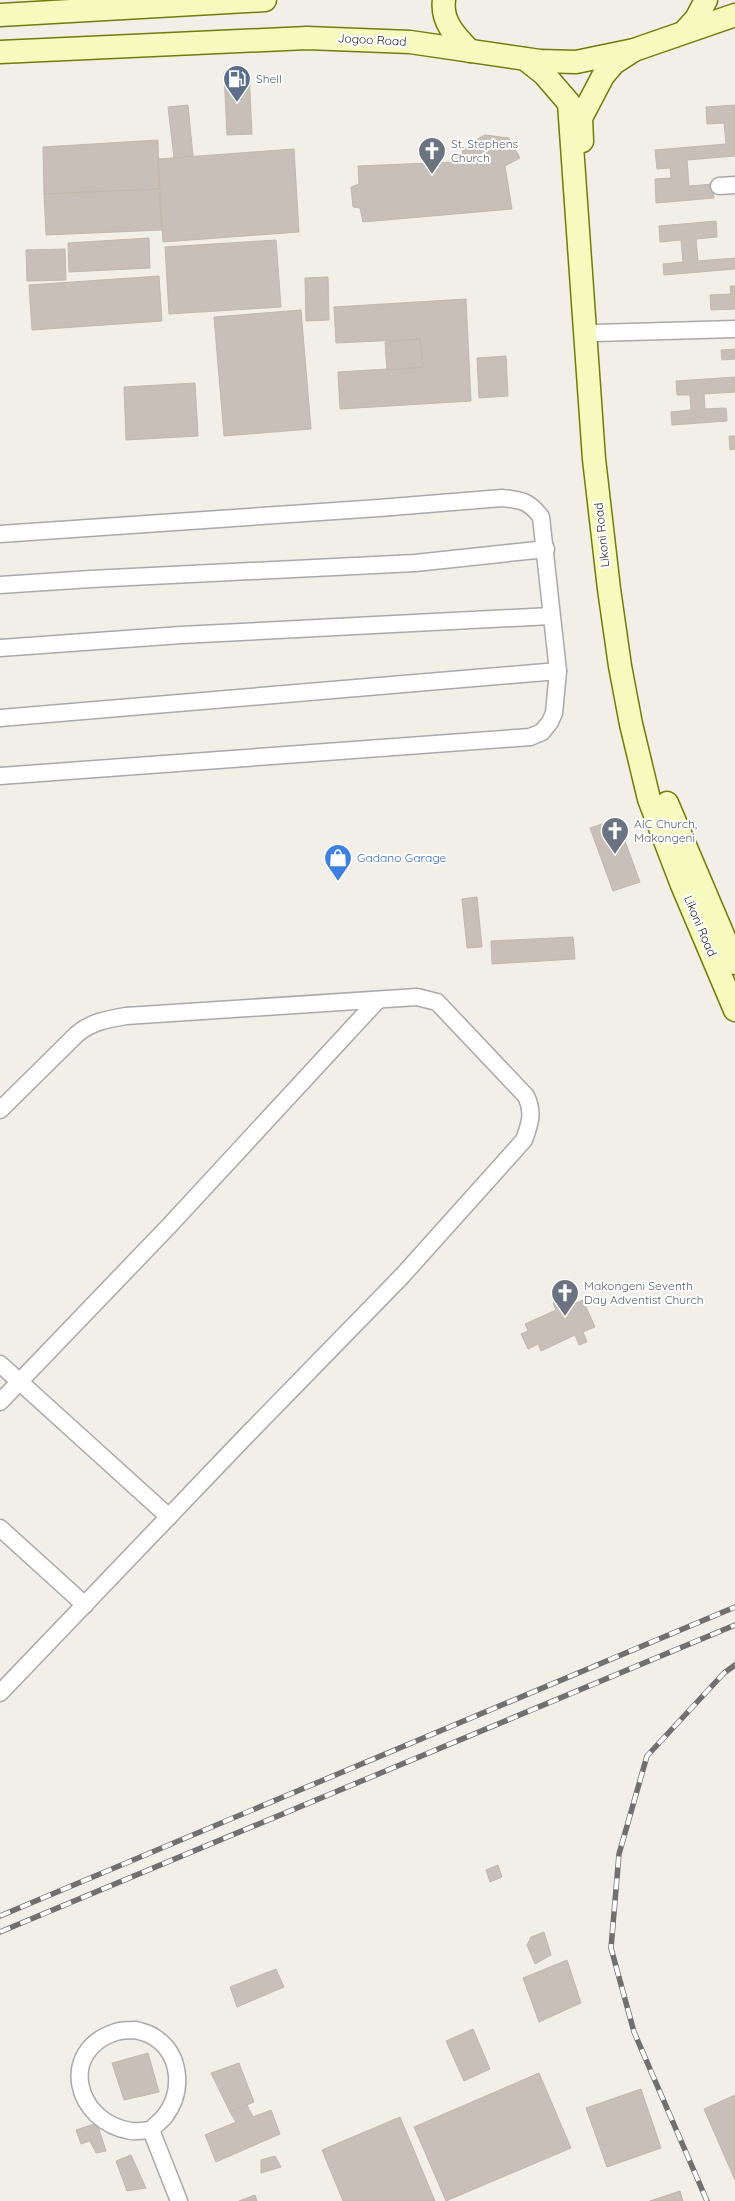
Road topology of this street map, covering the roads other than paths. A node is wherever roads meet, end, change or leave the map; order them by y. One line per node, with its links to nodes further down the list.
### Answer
1 (265, 0): 4 (street)
2 (444, 0): 7 (street)
3 (706, 0): 6 (street)
4 (0, 15)
5 (735, 15): 6 (street, Jogoo Road)
6 (685, 31): 8 (street, Jogoo Road)
7 (470, 50): 9 (street, Jogoo Road); 10 (street, Jogoo Road)
8 (634, 50): 10 (street, Jogoo Road); 14 (street, Likoni Road)
9 (0, 52)
10 (525, 59): 25 (street, Likoni Road)
11 (735, 185): 12 (street)
12 (718, 186)
13 (735, 329): 14 (street)
14 (595, 333): 23 (street, Likoni Road)
15 (0, 534): 16 (street)
16 (546, 549): 17 (street); 18 (street)
17 (0, 585)
18 (551, 616): 19 (street); 20 (street)
19 (0, 648)
20 (558, 671): 21 (street); 22 (street)
21 (0, 718)
22 (0, 776)
23 (735, 963)
24 (376, 1001): 26 (street); 28 (street); 30 (street)
25 (735, 1010)
26 (0, 1110)
27 (0, 1364): 28 (street)
28 (19, 1382): 29 (street); 30 (street)
29 (0, 1402)
30 (169, 1517): 32 (street)
31 (0, 1528): 32 (street)
32 (85, 1605): 33 (street)
33 (0, 1693)
34 (151, 2130): 34 (street); 35 (street)
35 (178, 2201)

